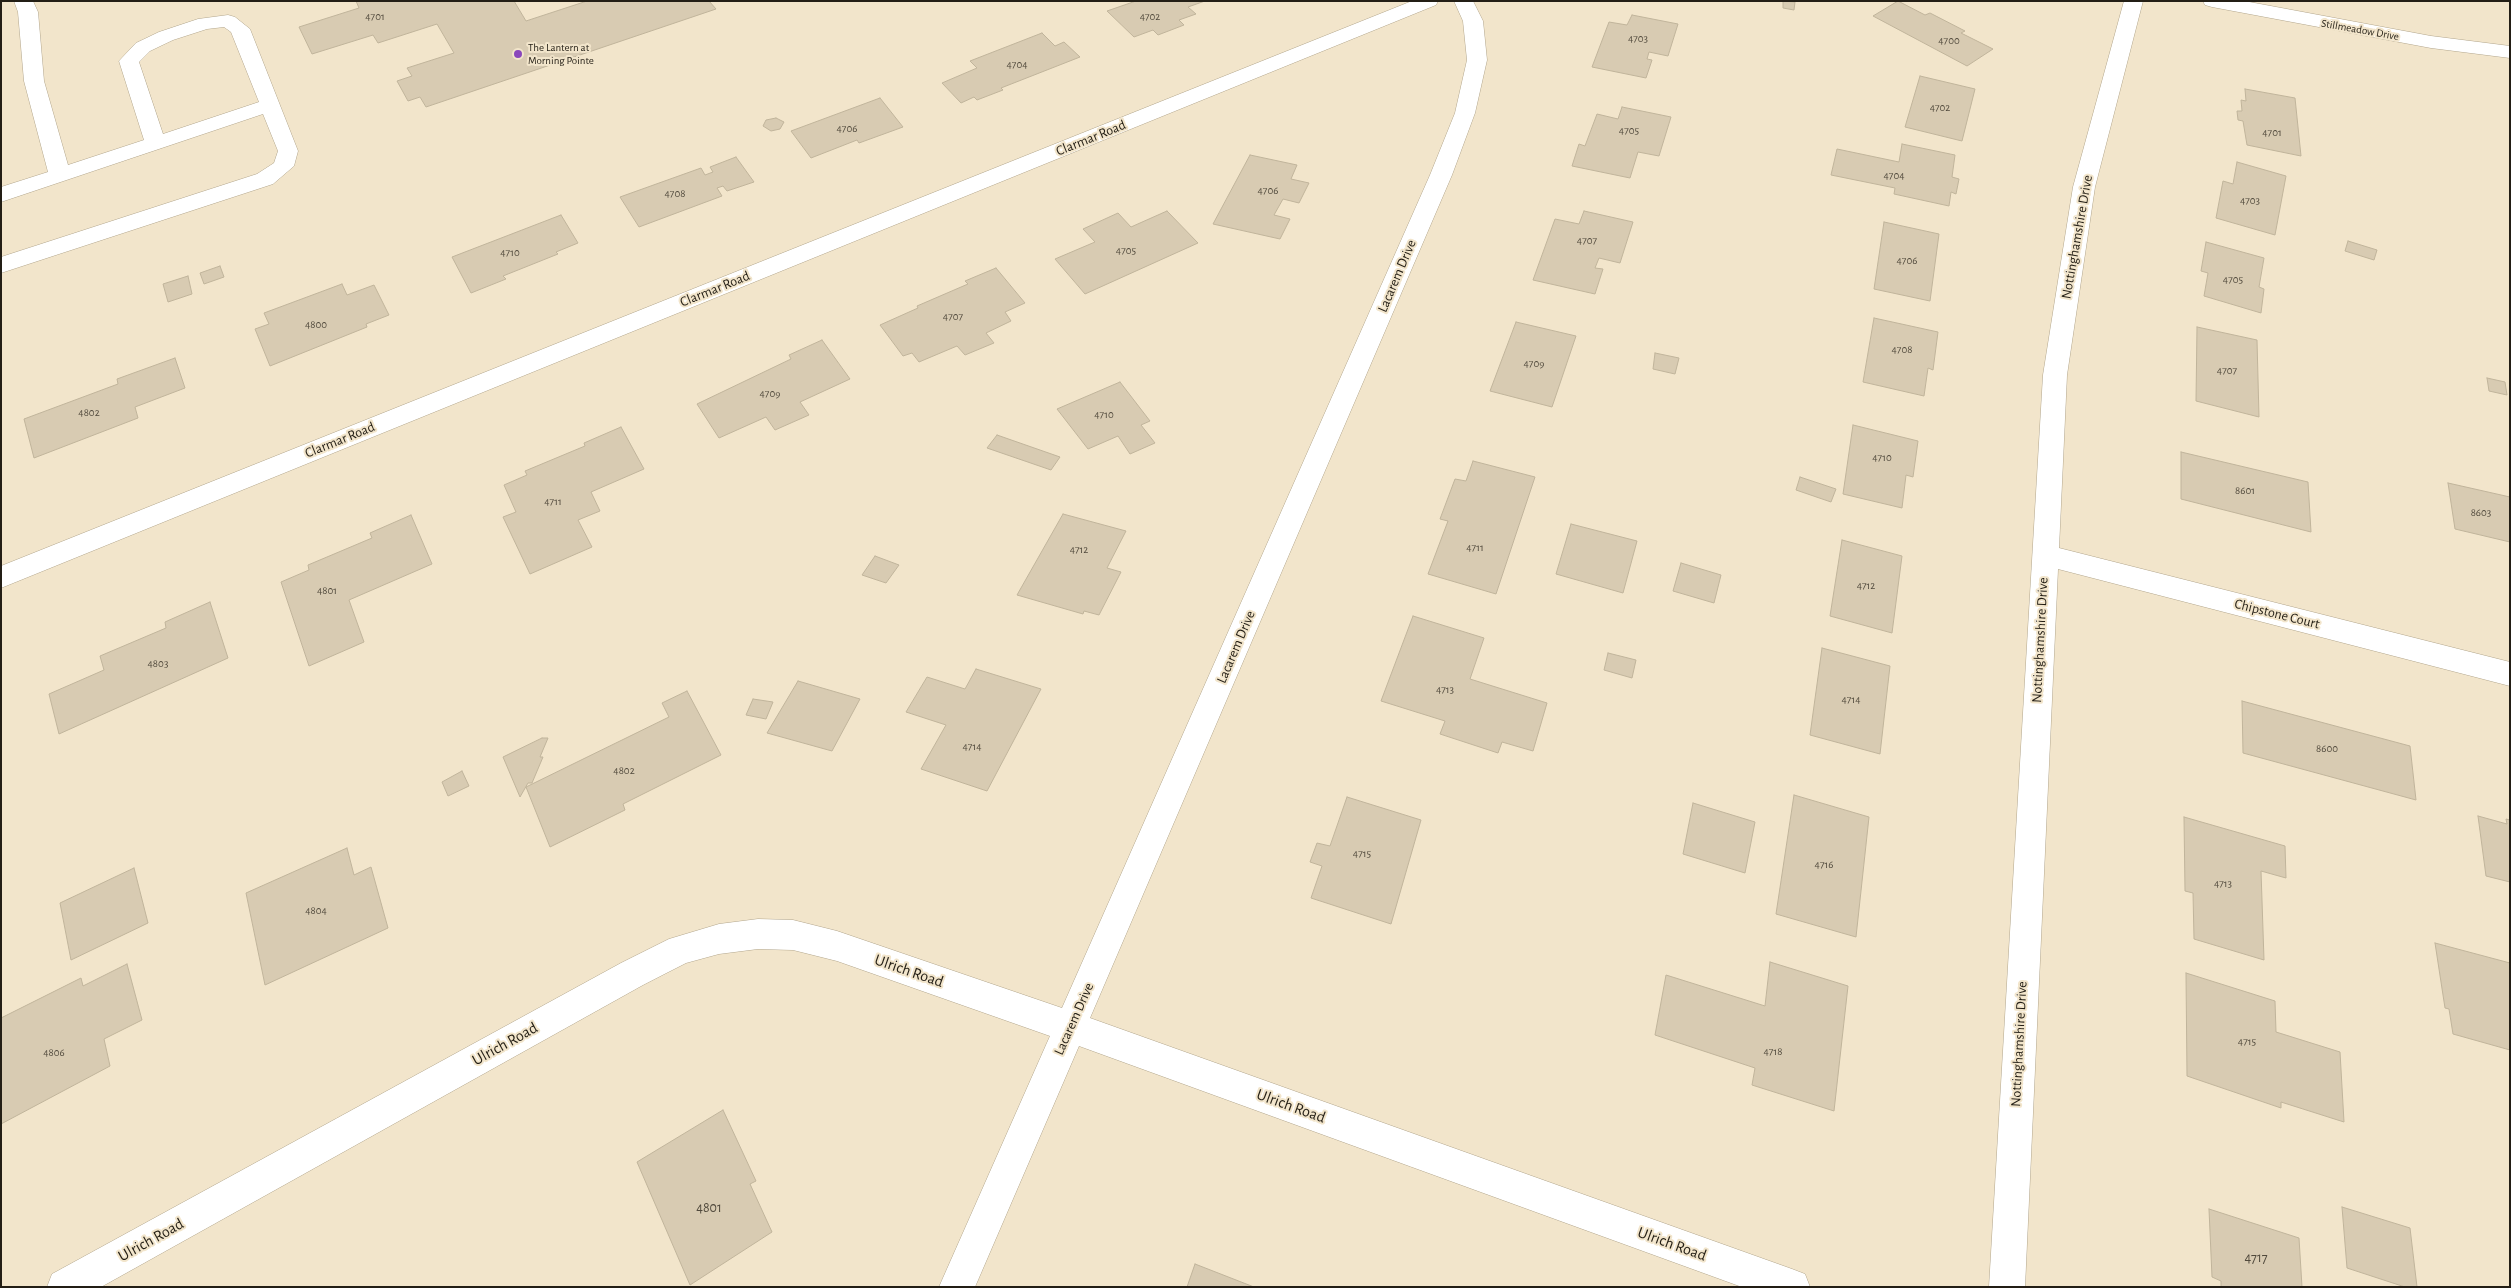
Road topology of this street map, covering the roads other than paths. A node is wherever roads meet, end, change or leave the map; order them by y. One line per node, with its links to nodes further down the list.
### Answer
1 (23, 1): 9 (street)
2 (1429, 1): 13 (street, Clarmar Road)
3 (1464, 1): 15 (street, Lacarem Drive)
4 (2134, 1): 12 (street, Nottinghamshire Drive)
5 (2212, 1): 6 (street, Stillmeadow Drive)
6 (2510, 52)
7 (270, 105): 8 (street); 8 (street); 11 (street)
8 (156, 144): 9 (street)
9 (60, 175): 10 (street)
10 (1, 195)
11 (1, 264)
12 (2044, 555): 14 (street, Chipstone Court); 19 (street, Nottinghamshire Drive)
13 (1, 576)
14 (2510, 674)
15 (1071, 1027): 16 (street, Ulrich Road); 17 (street, Lacarem Drive); 18 (street, Ulrich Road)
16 (65, 1287)
17 (957, 1287)
18 (1792, 1287)
19 (2007, 1287)

